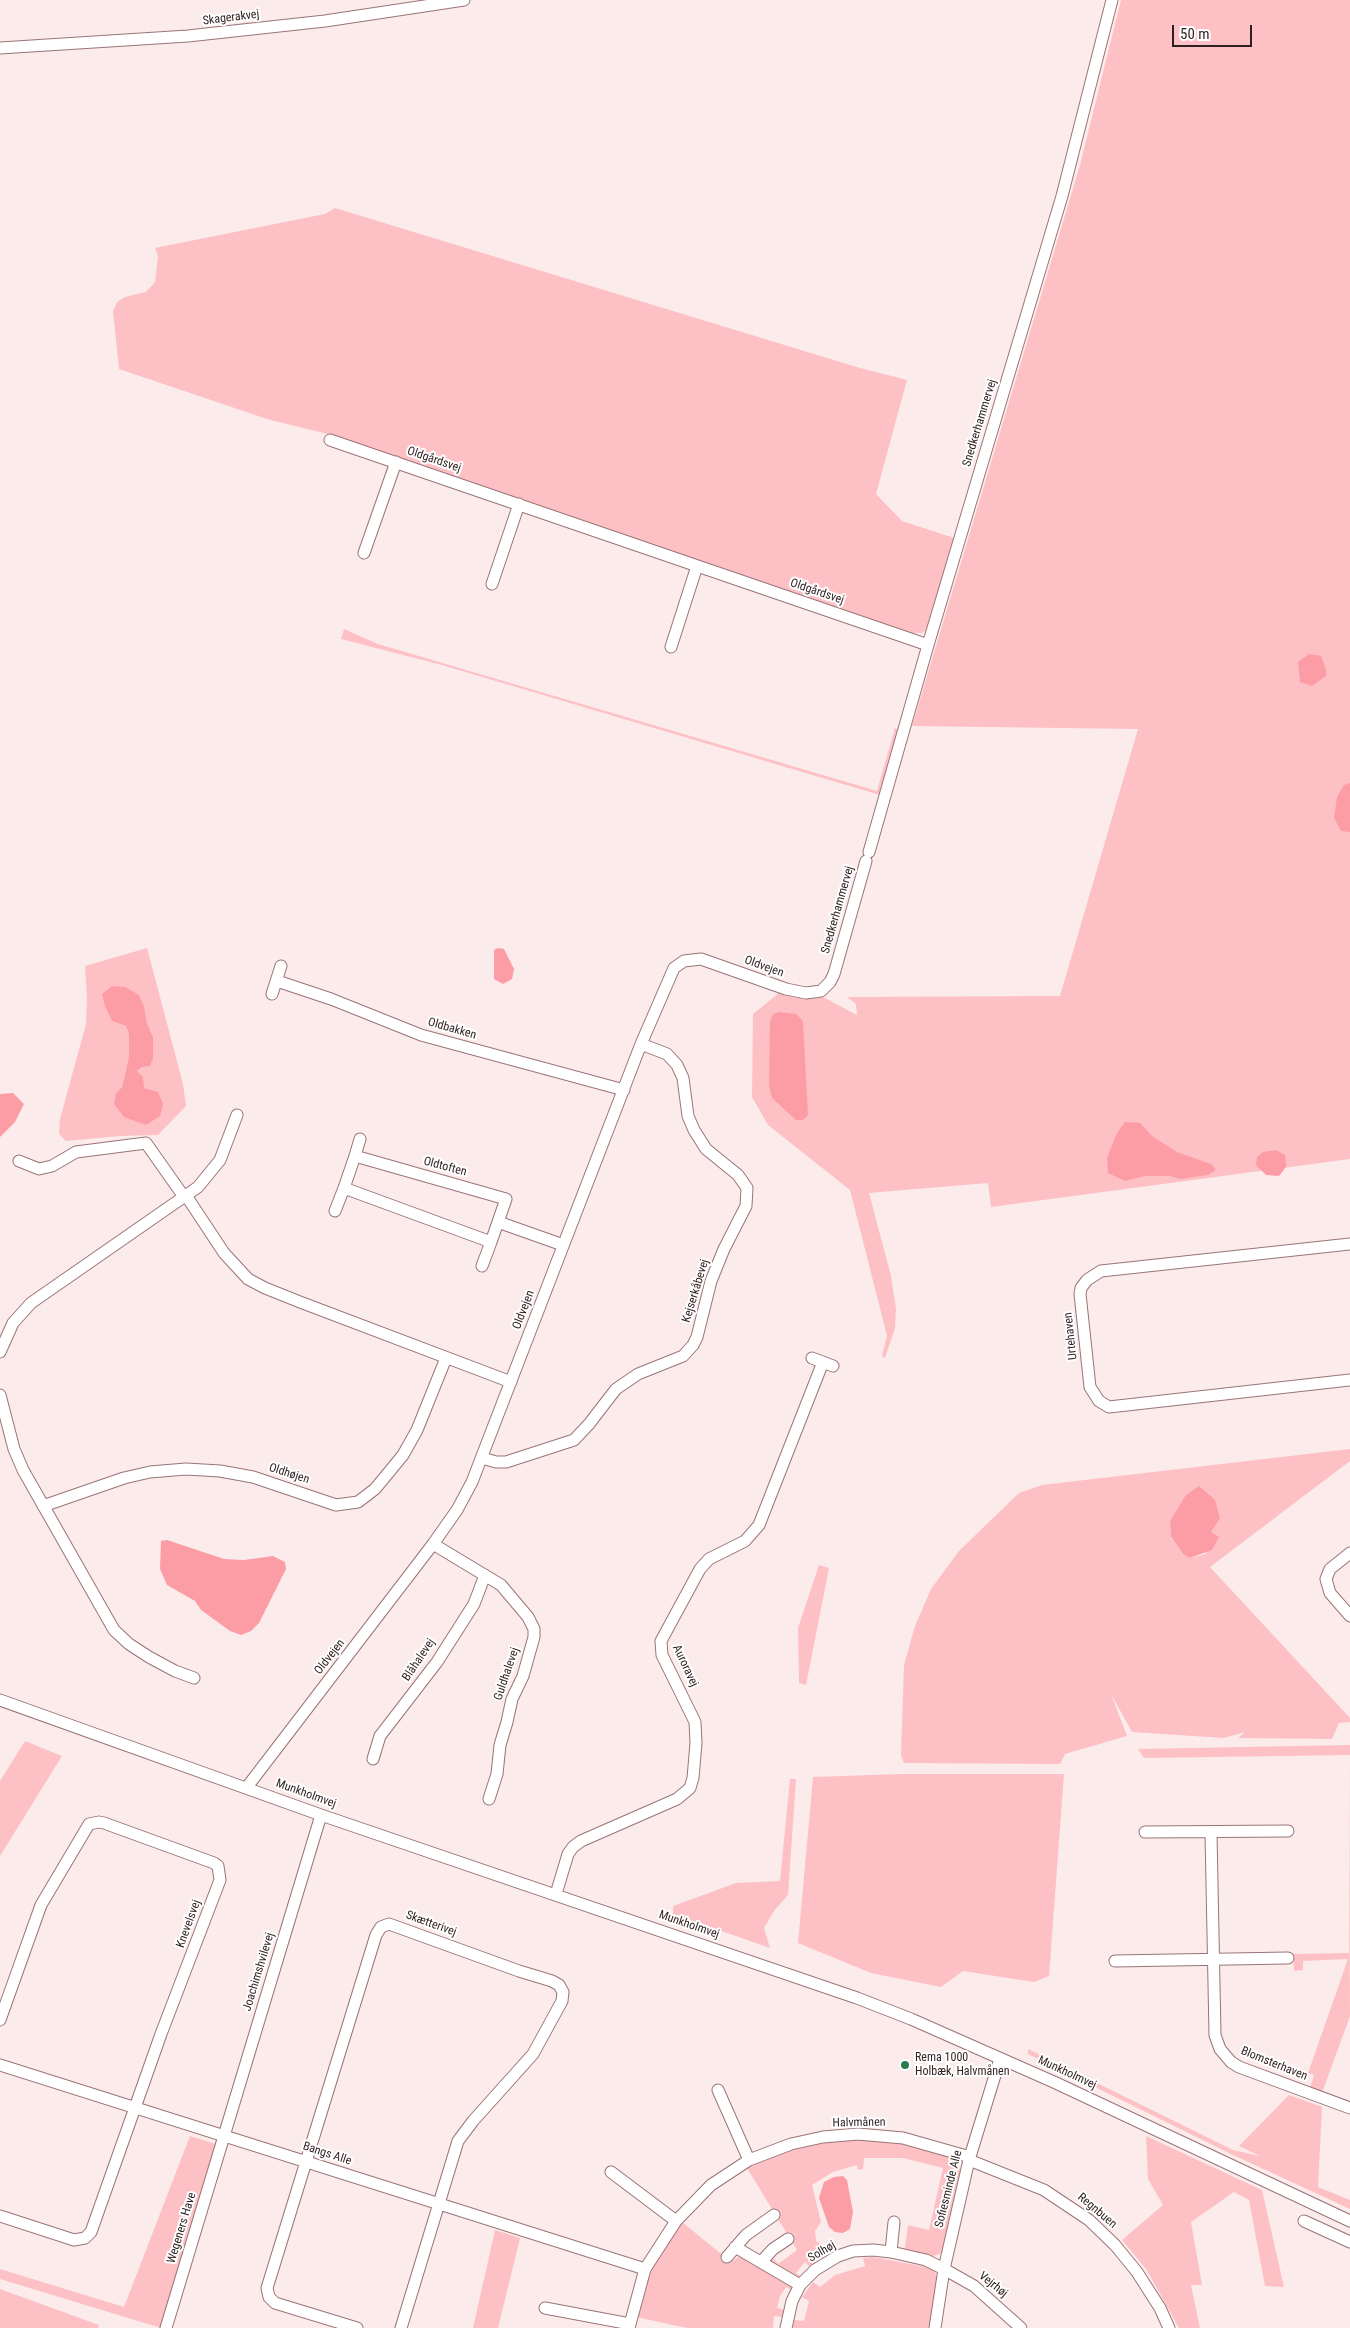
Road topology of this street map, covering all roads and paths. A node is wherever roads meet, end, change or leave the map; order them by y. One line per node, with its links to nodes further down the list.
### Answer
1 (464, 0): 3 (street, Skagerakvej)
2 (1112, 0): 10 (street, Snedkerhammervej)
3 (0, 48)
4 (330, 440): 5 (street, Oldgårdsvej)
5 (396, 462): 6 (street, Oldgårdsvej); 7 (street, Oldgårdsvej)
6 (519, 504): 8 (street, Oldgårdsvej); 9 (street)
7 (364, 553)
8 (697, 566): 10 (street, Oldgårdsvej); 11 (street)
9 (492, 584)
10 (928, 645): 13 (street, Snedkerhammervej)
11 (672, 647)
12 (281, 966): 14 (street)
13 (837, 966): 16 (street, Oldvejen)
14 (277, 981): 15 (street); 17 (street, Oldbakken)
15 (272, 994)
16 (642, 1044): 17 (street, Oldvejen); 36 (street, Kejserkåbevej)
17 (624, 1090): 28 (street, Oldvejen)
18 (237, 1116): 23 (street)
19 (360, 1139): 20 (street)
20 (354, 1156): 22 (street); 25 (street, Oldtoften)
21 (19, 1161): 23 (street)
22 (344, 1188): 24 (street); 26 (street)
23 (186, 1198): 30 (street); 31 (street)
24 (335, 1211)
25 (498, 1222): 26 (street, Oldtoften); 28 (street)
26 (491, 1242): 29 (street, Oldtoften)
27 (1350, 1244): 33 (street, Urtehaven)
28 (564, 1245): 34 (street, Oldvejen)
29 (482, 1266)
30 (0, 1352)
31 (446, 1358): 34 (street); 37 (street, Oldhøjen)
32 (823, 1362): 51 (street, Auroravej)
33 (1350, 1380)
34 (511, 1382): 36 (street, Oldvejen)
35 (0, 1395): 37 (street)
36 (482, 1458): 38 (street, Oldvejen)
37 (43, 1506): 42 (street)
38 (434, 1544): 40 (street, Guldhalevej); 45 (street, Oldvejen)
39 (1350, 1553): 41 (street)
40 (485, 1575): 44 (street, Blåhalevej); 46 (street, Guldhalevej)
41 (1350, 1616)
42 (194, 1678)
43 (0, 1700): 45 (street, Munkholmvej)
44 (373, 1759)
45 (247, 1787): 47 (street, Munkholmvej)
46 (490, 1800)
47 (321, 1815): 51 (street, Munkholmvej); 61 (street, Joachimshvilevej)
48 (1288, 1831): 50 (street)
49 (1145, 1832): 50 (street)
50 (1211, 1832): 53 (street, Blomsterhaven)
51 (556, 1894): 56 (street, Munkholmvej)
52 (1288, 1958): 53 (street)
53 (1214, 1960): 54 (street); 60 (street, Blomsterhaven)
54 (1115, 1961)
55 (0, 2020): 59 (street, Knevelsvej)
56 (1000, 2059): 62 (street, Sofiesminde Alle); 71 (street, Munkholmvej)
57 (0, 2065): 59 (street, Bangs Alle)
58 (718, 2090): 63 (street)
59 (135, 2108): 61 (street, Bangs Alle); 68 (street, Knevelsvej)
60 (1350, 2108)
61 (224, 2136): 64 (street, Bangs Alle); 84 (street, Wegeners Have)
62 (970, 2158): 63 (street, Halvmånen); 80 (street, Sofiesminde Alle); 90 (street, Regnbuen)
63 (749, 2160): 69 (street, Halvmånen)
64 (305, 2162): 66 (street, Bangs Alle); 66 (street, Skætterivej); 85 (street, Skætterivej)
65 (612, 2172): 69 (street)
66 (438, 2204): 79 (street, Bangs Alle); 86 (street, Skætterivej)
67 (774, 2215): 75 (street)
68 (0, 2216)
69 (676, 2221): 79 (street, Halvmånen)
70 (1304, 2221): 74 (street)
71 (1350, 2221)
72 (894, 2222): 76 (street)
73 (788, 2239): 78 (street)
74 (1350, 2242)
75 (735, 2247): 77 (street); 78 (street)
76 (891, 2252): 80 (street, Solhøj); 81 (street, Solhøj)
77 (727, 2258)
78 (761, 2262): 81 (street)
79 (645, 2269): 83 (street, Halvmånen)
80 (944, 2269): 88 (street, Sofiesminde Alle); 89 (street, Vejrhøj)
81 (800, 2285): 87 (street, Solhøj)
82 (544, 2308): 83 (street, Halvmånen)
83 (629, 2326)
84 (166, 2328)
85 (356, 2328)
86 (401, 2328)
87 (786, 2328)
88 (935, 2328)
89 (1021, 2328)
90 (1169, 2328)

